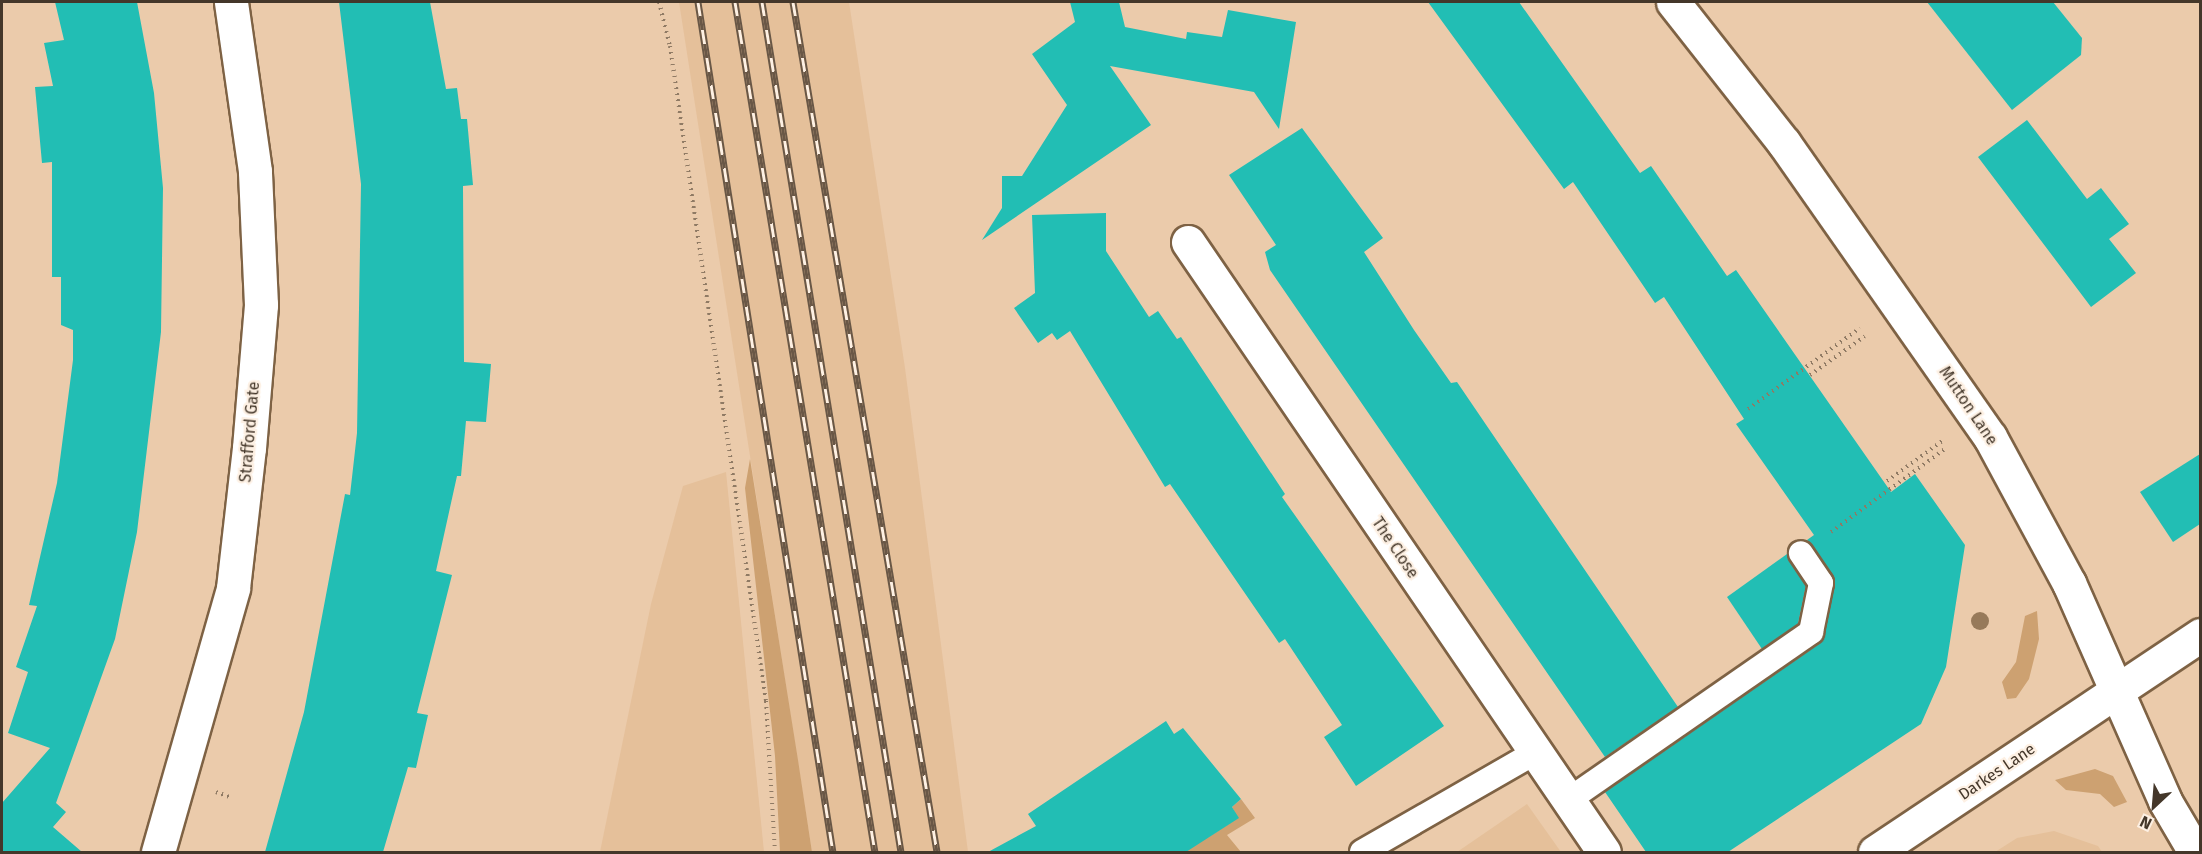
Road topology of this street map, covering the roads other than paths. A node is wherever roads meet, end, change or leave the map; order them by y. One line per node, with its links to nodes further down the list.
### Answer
1 (231, 2): 9 (street, Strafford Gate)
2 (1673, 2): 6 (street, Mutton Lane)
3 (1188, 242): 7 (street, The Close)
4 (1801, 553): 8 (lane)
5 (2200, 635): 6 (street, Darkes Lane)
6 (2117, 690): 12 (street, Darkes Lane); 13 (street, Mutton Lane)
7 (1534, 753): 8 (street, The Close); 10 (lane)
8 (1567, 801): 11 (street, The Close)
9 (158, 852)
10 (1362, 852)
11 (1604, 852)
12 (1875, 852)
13 (2195, 852)

